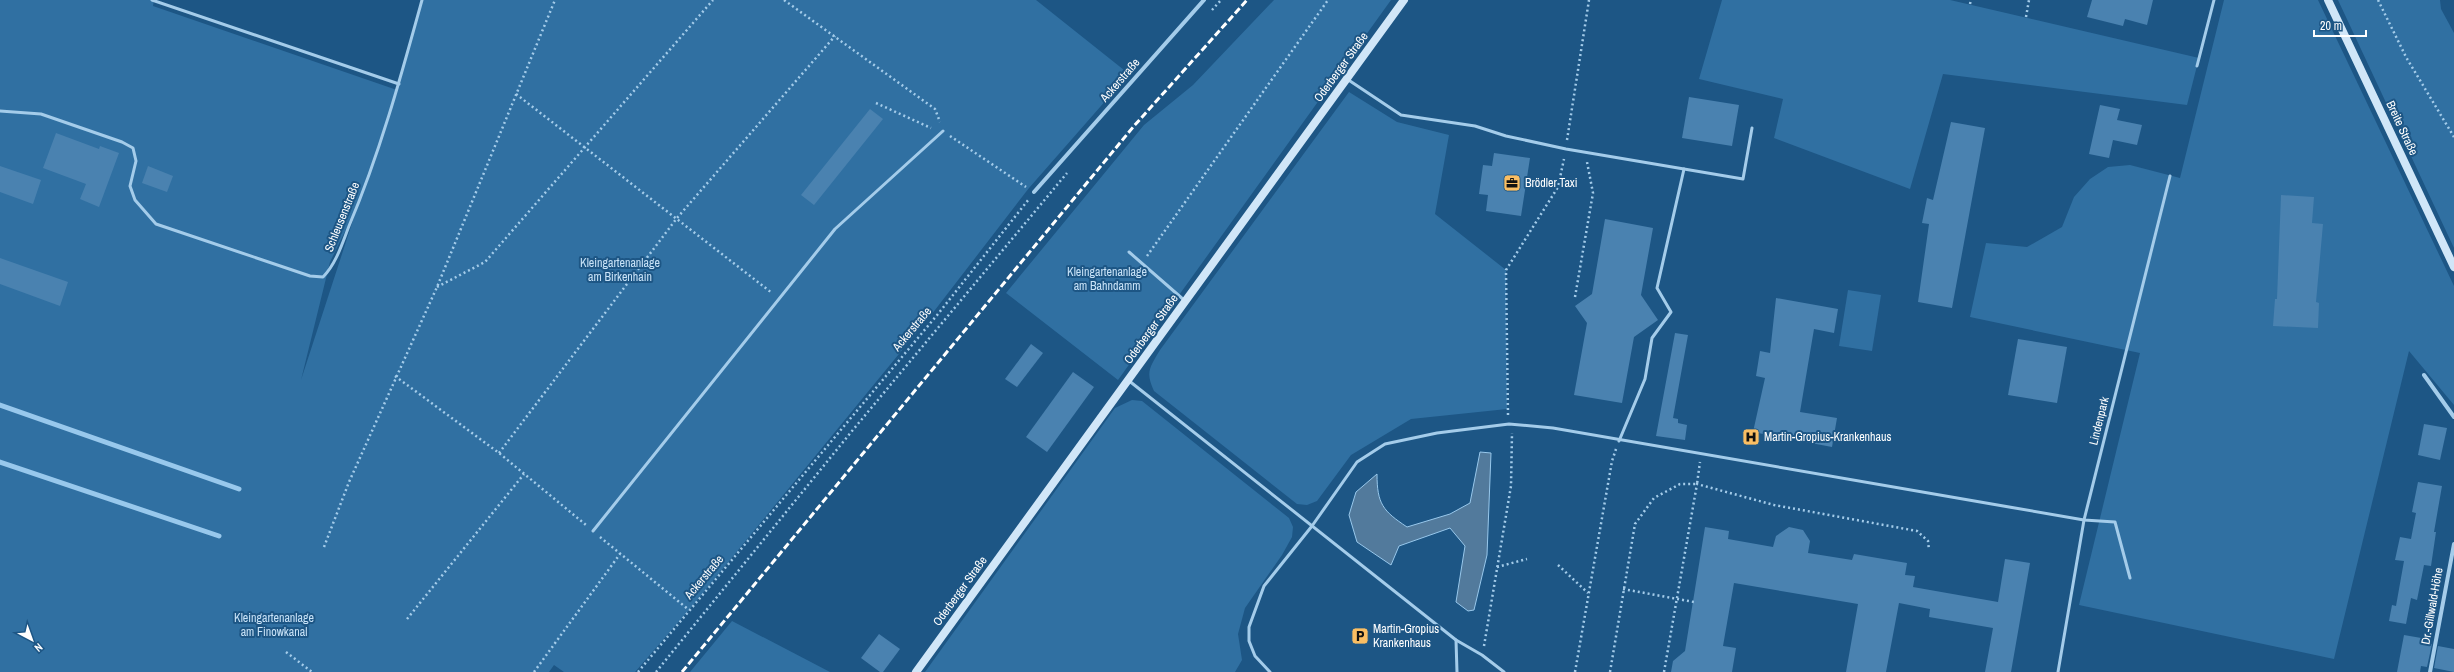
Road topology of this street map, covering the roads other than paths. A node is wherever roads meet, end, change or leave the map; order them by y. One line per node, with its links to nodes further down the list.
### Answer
1 (152, 0): 9 (lane)
2 (422, 0): 9 (lane, Schleusenstraße)
3 (1204, 0): 15 (street, Ackerstraße)
4 (1404, 0): 8 (main road, Oderberger Straße)
5 (2214, 0): 7 (lane)
6 (2328, 0): 17 (main road, Breite Straße)
7 (2197, 66)
8 (1347, 79): 13 (lane); 18 (main road, Oderberger Straße)
9 (399, 84): 10 (lane, Schleusenstraße)
10 (0, 112)
11 (1752, 128): 13 (lane)
12 (943, 131): 25 (lane)
13 (1684, 169): 22 (lane)
14 (2170, 176): 23 (lane, Lindenpark)
15 (1034, 192)
16 (1129, 252): 18 (lane)
17 (2454, 267)
18 (1185, 301): 20 (main road, Oderberger Straße)
19 (2424, 375): 21 (street)
20 (1128, 380): 24 (lane); 29 (main road, Oderberger Straße)
21 (2454, 417)
22 (1618, 441): 23 (lane); 24 (lane)
23 (2084, 520): 27 (lane); 33 (lane, Lindenpark)
24 (1312, 526): 28 (lane); 30 (lane)
25 (593, 531)
26 (2454, 544): 34 (street, Dr.-Gillwald-Höhe)
27 (2130, 578)
28 (1456, 640): 31 (lane); 32 (lane)
29 (916, 672)
30 (1270, 672)
31 (1456, 672)
32 (1504, 672)
33 (2058, 672)
34 (2430, 672)

